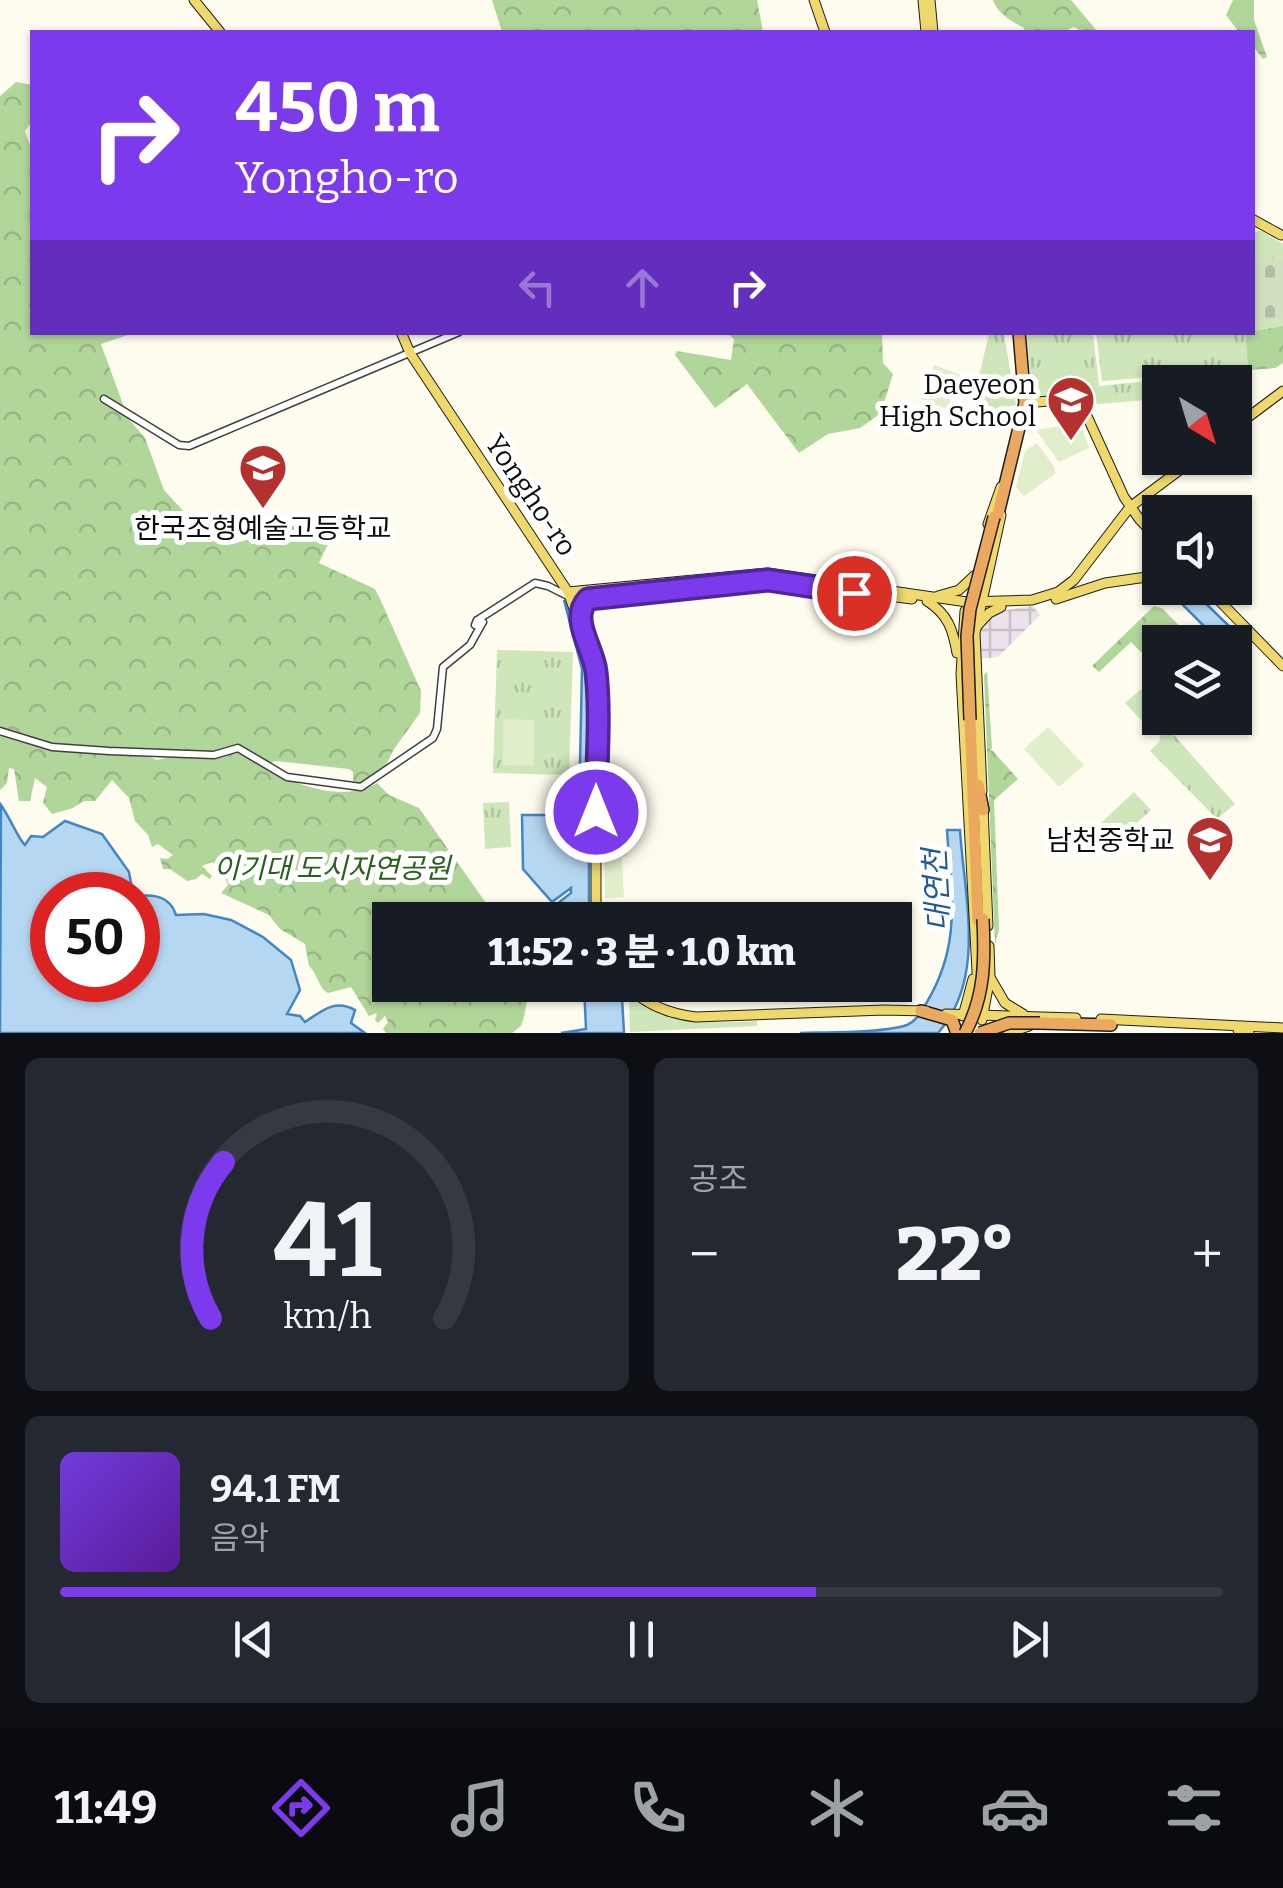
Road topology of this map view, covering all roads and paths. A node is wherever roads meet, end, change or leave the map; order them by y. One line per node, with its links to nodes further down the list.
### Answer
1 (194, 0): 4 (main road)
2 (814, 0): 5 (main road)
3 (926, 0): 6 (main road)
4 (218, 30)
5 (824, 30)
6 (927, 30)
7 (1255, 221): 8 (main road)
8 (1281, 235)
9 (402, 335): 13 (main road, Yongho-ro)
10 (452, 335): 13 (street)
11 (1017, 335): 16 (highway)
12 (1017, 335): 19 (highway)
13 (410, 353): 15 (street); 34 (main road, Yongho-ro)
14 (1283, 391): 17 (main road)
15 (104, 398)
16 (1025, 403): 19 (highway); 20 (main road)
17 (1252, 415)
18 (1173, 475): 21 (main road)
19 (1003, 487): 25 (main road); 44 (highway, bridge)
20 (1124, 497): 21 (main road); 22 (main road)
21 (1130, 507): 22 (main road); 23 (main road)
22 (1120, 520): 23 (main road); 24 (main road)
23 (1140, 520)
24 (1086, 568): 28 (main road); 38 (main road)
25 (980, 578): 32 (main road); 37 (main road); 38 (main road)
26 (1142, 578): 28 (main road)
27 (841, 584): 29 (main road, Yongho-ro); 30 (main road, Yongho-ro); 31 (main road)
28 (1105, 584): 38 (main road)
29 (613, 588): 34 (main road, Yongho-ro); 35 (main road)
30 (866, 588): 33 (main road); 36 (main road, Yongho-ro)
31 (830, 590): 33 (main road, Yongho-ro); 35 (main road, Yongho-ro)
32 (952, 592): 36 (main road); 37 (main road)
33 (854, 593): 36 (main road, Yongho-ro)
34 (570, 595): 35 (main road, Yongho-ro); 40 (main road); 45 (street)
35 (596, 596): 40 (main road)
36 (929, 599): 37 (main road, Yongho-ro); 43 (main road)
37 (970, 604): 38 (main road, Yongho-ro); 41 (main road); 43 (main road)
38 (1002, 605): 41 (main road)
39 (1224, 605): 42 (main road)
40 (580, 623): 49 (main road)
41 (975, 633): 44 (main road)
42 (1283, 666)
43 (961, 674): 44 (main road)
44 (972, 720): 46 (highway); 47 (main road); 48 (main road)
45 (0, 731)
46 (974, 776): 47 (highway); 48 (highway); 58 (highway, bridge)
47 (983, 810): 51 (main road)
48 (966, 816): 50 (main road)
49 (596, 902)
50 (975, 962): 54 (main road); 58 (main road)
51 (990, 978): 54 (main road); 55 (main road)
52 (650, 1002): 53 (main road)
53 (921, 1011): 58 (highway)
54 (982, 1017): 56 (main road); 58 (main road); 58 (highway); 61 (main road)
55 (1033, 1022): 56 (main road); 56 (main road); 57 (highway); 60 (main road); 61 (highway, bridge)
56 (1011, 1025)
57 (1111, 1025): 60 (main road)
58 (957, 1027)
59 (1283, 1028): 60 (main road)
60 (1242, 1029)
61 (981, 1033)

